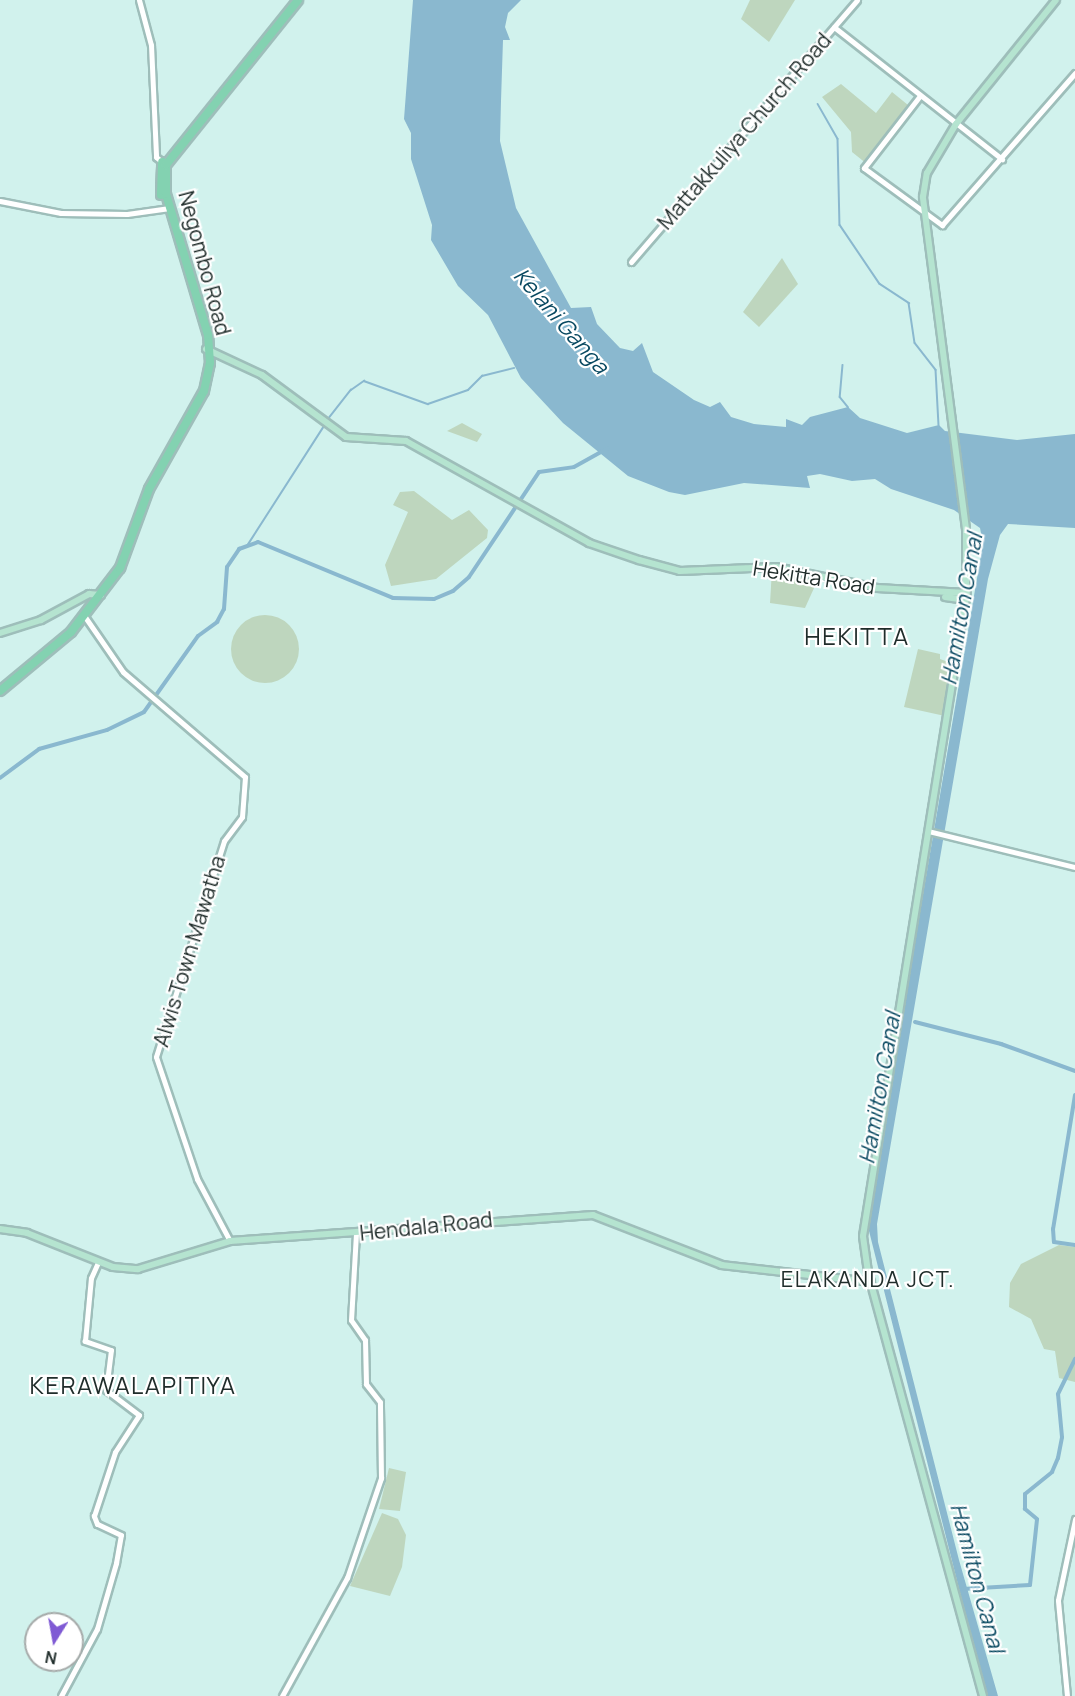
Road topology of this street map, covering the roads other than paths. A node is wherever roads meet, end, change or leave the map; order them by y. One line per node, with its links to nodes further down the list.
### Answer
1 (139, 0): 11 (street)
2 (292, 0): 11 (highway)
3 (298, 0): 11 (highway, Negombo Road)
4 (856, 0): 6 (street, Mattakkuliya Church Road)
5 (1056, 0): 9 (main road)
6 (834, 27): 8 (street); 15 (street, Mattakkuliya Church Road)
7 (1075, 73): 10 (street)
8 (919, 97): 9 (street); 14 (street)
9 (956, 124): 10 (street); 14 (main road)
10 (1002, 159): 14 (street)
11 (164, 164): 13 (highway, Negombo Road)
12 (0, 201): 13 (street)
13 (168, 208): 16 (highway, Negombo Road)
14 (923, 211): 18 (main road)
15 (631, 262)
16 (208, 350): 17 (highway, Negombo Road); 18 (main road, Hekitta Road)
17 (99, 594): 19 (highway, Negombo Road); 20 (main road)
18 (966, 597): 23 (main road)
19 (83, 615): 21 (highway, Negombo Road); 22 (highway, Negombo Road); 27 (street, Alwis Town Mawatha)
20 (0, 633)
21 (0, 686)
22 (0, 691)
23 (928, 831): 24 (street); 29 (main road)
24 (1075, 867)
25 (0, 1229): 28 (main road, Hendala Road)
26 (356, 1234): 27 (main road, Hendala Road); 30 (main road, Hendala Road); 34 (street)
27 (230, 1241): 28 (main road, Hendala Road)
28 (98, 1262): 33 (street)
29 (868, 1272): 30 (main road); 31 (main road)
30 (853, 1279): 31 (main road, Hendala Road)
31 (871, 1282): 35 (main road)
32 (1075, 1518): 36 (street)
33 (61, 1696)
34 (282, 1696)
35 (982, 1696)
36 (1067, 1696)

